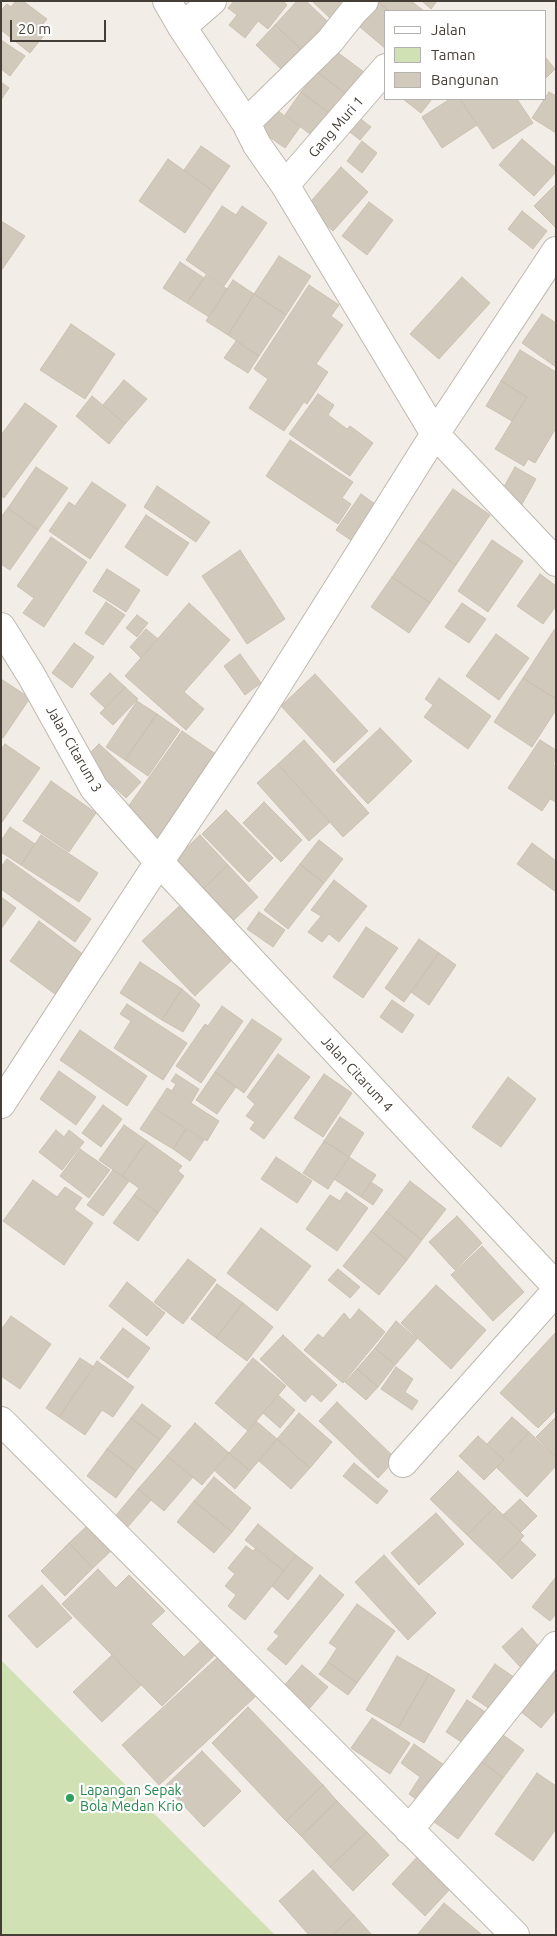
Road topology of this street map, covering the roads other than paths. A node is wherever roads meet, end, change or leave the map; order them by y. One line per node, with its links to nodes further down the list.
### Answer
1 (167, 1): 4 (street)
2 (212, 1): 4 (street)
3 (364, 1): 6 (street)
4 (182, 27): 6 (street)
5 (384, 70): 7 (street, Gang Muri 1)
6 (246, 123): 7 (street)
7 (285, 185): 9 (street)
8 (556, 250): 9 (street)
9 (435, 434): 10 (street); 12 (street)
10 (556, 562)
11 (1, 627): 12 (street, Jalan Citarum 3)
12 (159, 862): 13 (street); 14 (street, Jalan Citarum 4)
13 (1, 1104)
14 (556, 1286)
15 (556, 1291): 17 (street)
16 (1, 1421): 19 (street)
17 (402, 1463)
18 (556, 1646): 19 (street)
19 (409, 1830): 20 (street)
20 (515, 1935)

